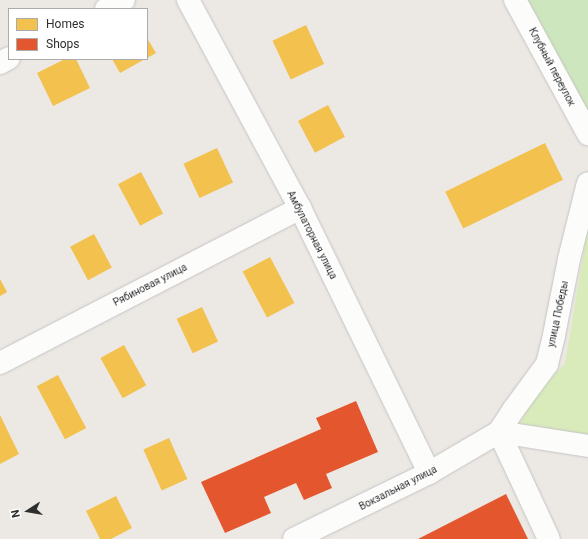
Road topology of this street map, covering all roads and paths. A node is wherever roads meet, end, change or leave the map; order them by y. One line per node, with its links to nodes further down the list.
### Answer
1 (124, 0): 4 (street)
2 (188, 0): 7 (street, Амбулаторная улица)
3 (515, 0): 5 (street, Клубный переулок)
4 (108, 8)
5 (588, 134)
6 (588, 183): 9 (street, улица Победы)
7 (300, 208): 8 (street, Рябиновая улица); 11 (street, Амбулаторная улица)
8 (0, 362)
9 (499, 432): 10 (street); 11 (street, Вокзальная улица); 13 (street)
10 (588, 446)
11 (429, 473): 12 (street, Вокзальная улица)
12 (294, 539)
13 (549, 539)

